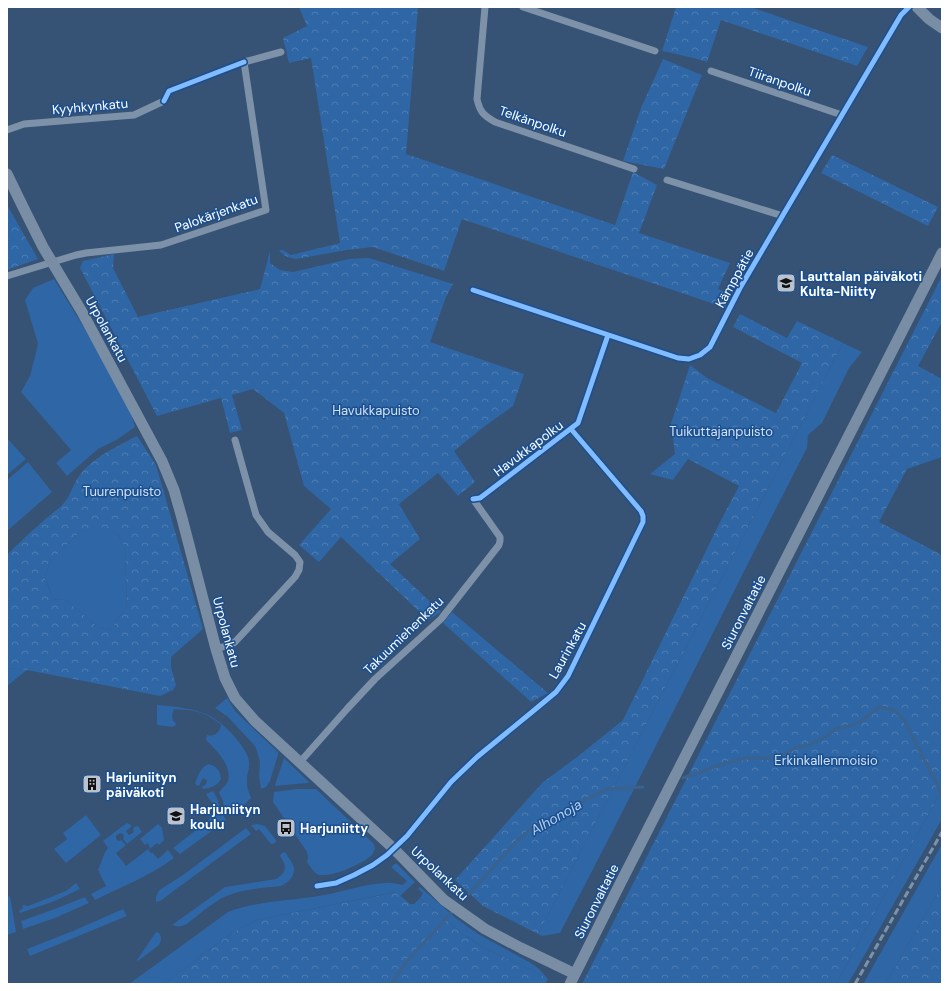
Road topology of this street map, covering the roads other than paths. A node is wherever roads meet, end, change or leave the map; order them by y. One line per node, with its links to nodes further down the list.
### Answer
1 (485, 7): 12 (street, Telkänpolku)
2 (523, 7): 6 (street)
3 (909, 7): 10 (street, Kämppätie)
4 (917, 7): 5 (main road)
5 (942, 28)
6 (655, 51)
7 (281, 52): 17 (street, Palokärjenkatu)
8 (711, 71): 10 (street, Tiiranpolku)
9 (164, 101): 11 (street, Kyyhkynkatu)
10 (842, 115): 15 (street, Kämppätie)
11 (7, 130)
12 (634, 169)
13 (7, 174): 17 (main road, Urpolankatu)
14 (667, 180): 15 (street)
15 (783, 216): 19 (street, Kämppätie)
16 (942, 253): 27 (main road, Siuronvaltatie)
17 (53, 263): 18 (street); 23 (main road, Urpolankatu)
18 (7, 276)
19 (473, 290)
20 (572, 429): 25 (street, Laurinkatu)
21 (236, 440): 23 (street)
22 (473, 499): 24 (street, Takuumiehenkatu)
23 (216, 649): 24 (main road, Urpolankatu)
24 (300, 762): 25 (main road, Urpolankatu)
25 (394, 849): 26 (street, Laurinkatu); 27 (main road, Urpolankatu)
26 (317, 886)
27 (572, 979)

